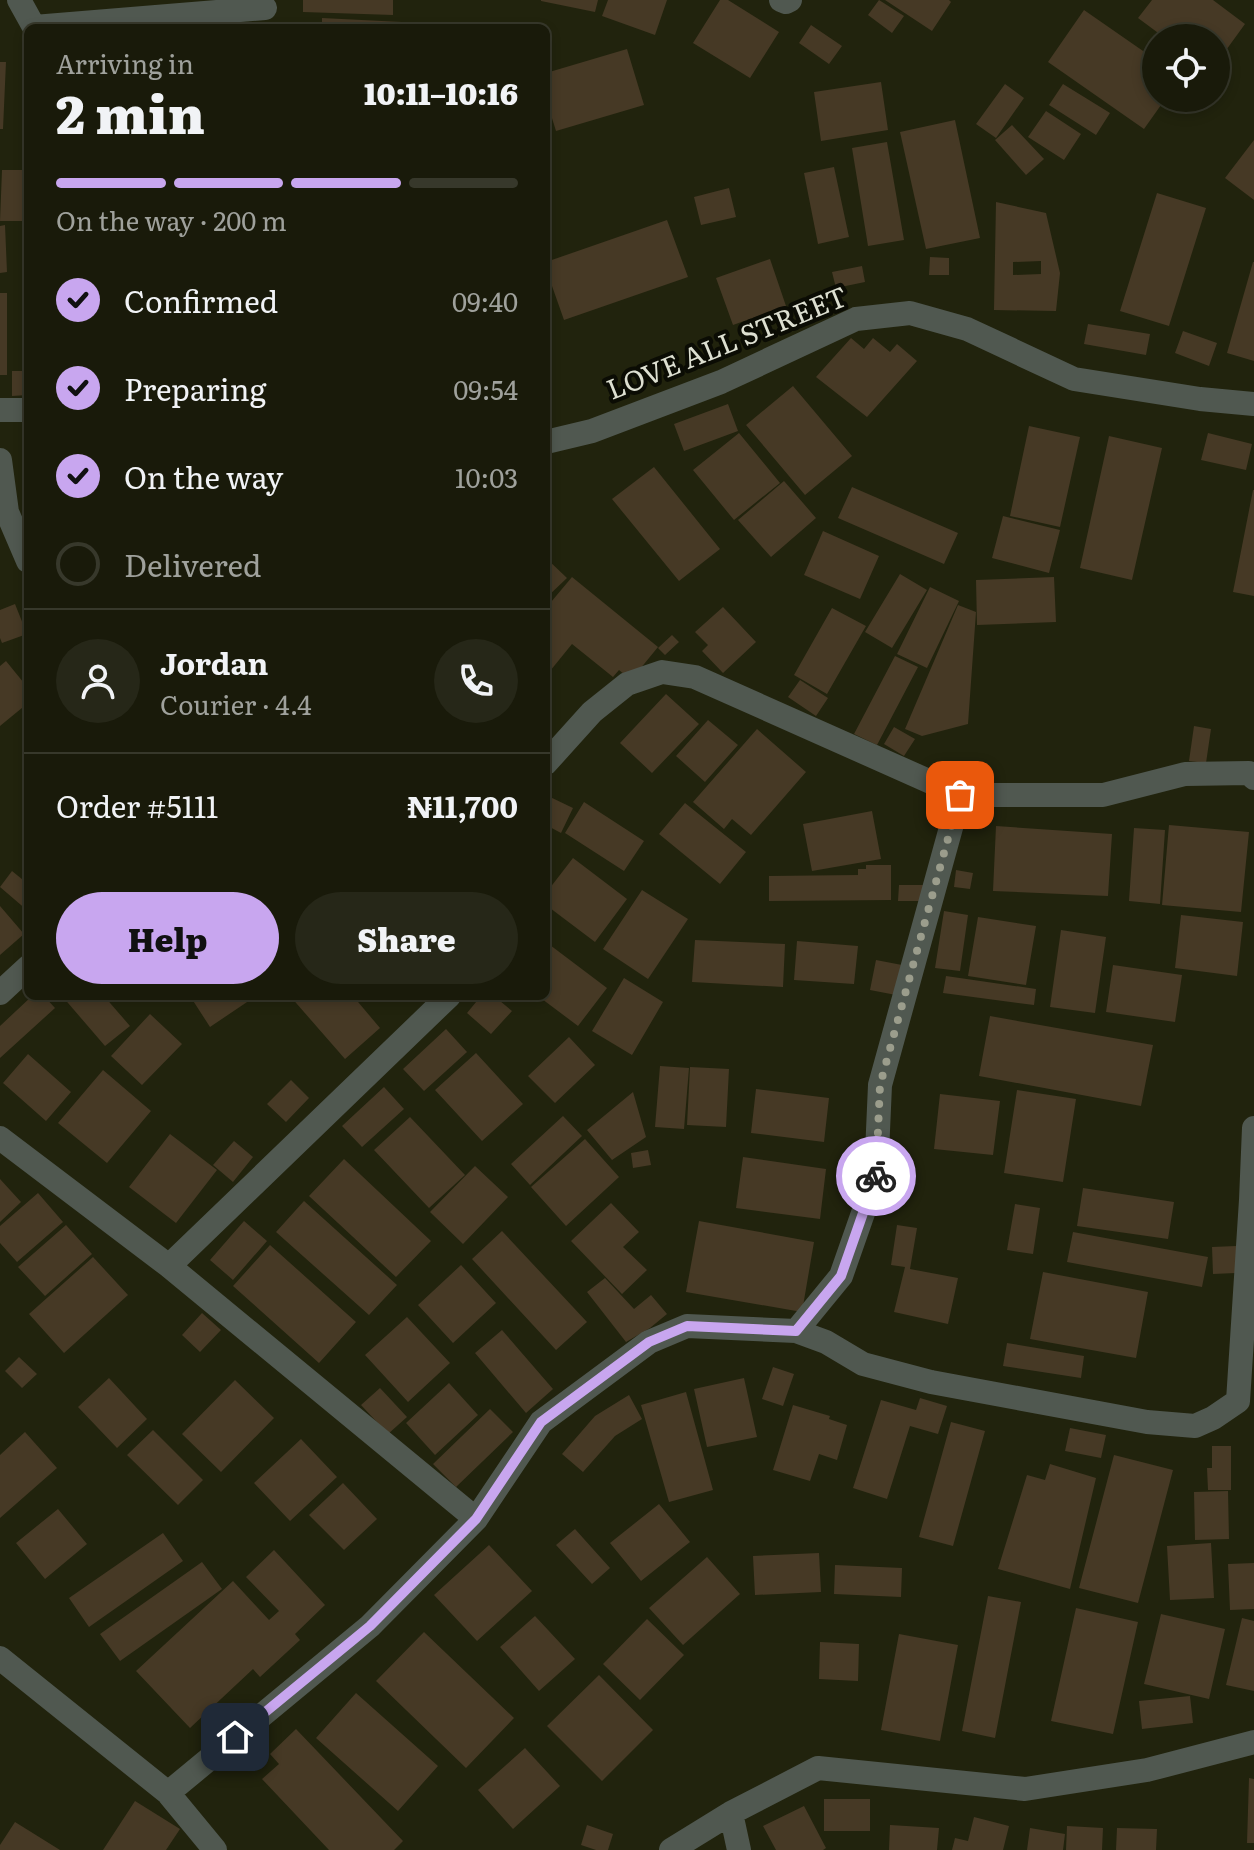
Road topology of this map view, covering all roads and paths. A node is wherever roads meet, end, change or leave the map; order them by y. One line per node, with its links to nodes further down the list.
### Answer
1 (19, 0): 5 (street)
2 (781, 0): 3 (street)
3 (790, 0)
4 (266, 12): 6 (street)
5 (32, 24)
6 (80, 24)
7 (1254, 404): 10 (street, LOVE ALL STREET)
8 (0, 410): 9 (street)
9 (24, 410)
10 (550, 441)
11 (0, 460): 12 (street)
12 (24, 552)
13 (550, 759): 15 (street)
14 (1254, 778): 15 (street)
15 (960, 795): 22 (street)
16 (24, 971): 17 (street)
17 (0, 993)
18 (445, 1000): 21 (street)
19 (1254, 1128): 22 (street)
20 (0, 1138): 21 (street)
21 (169, 1266): 23 (street)
22 (796, 1331): 23 (street)
23 (476, 1519): 26 (street)
24 (0, 1658): 26 (street)
25 (1254, 1742): 27 (street)
26 (168, 1793): 28 (street)
27 (731, 1813): 29 (street); 30 (street)
28 (215, 1850)
29 (671, 1850)
30 (739, 1850)

